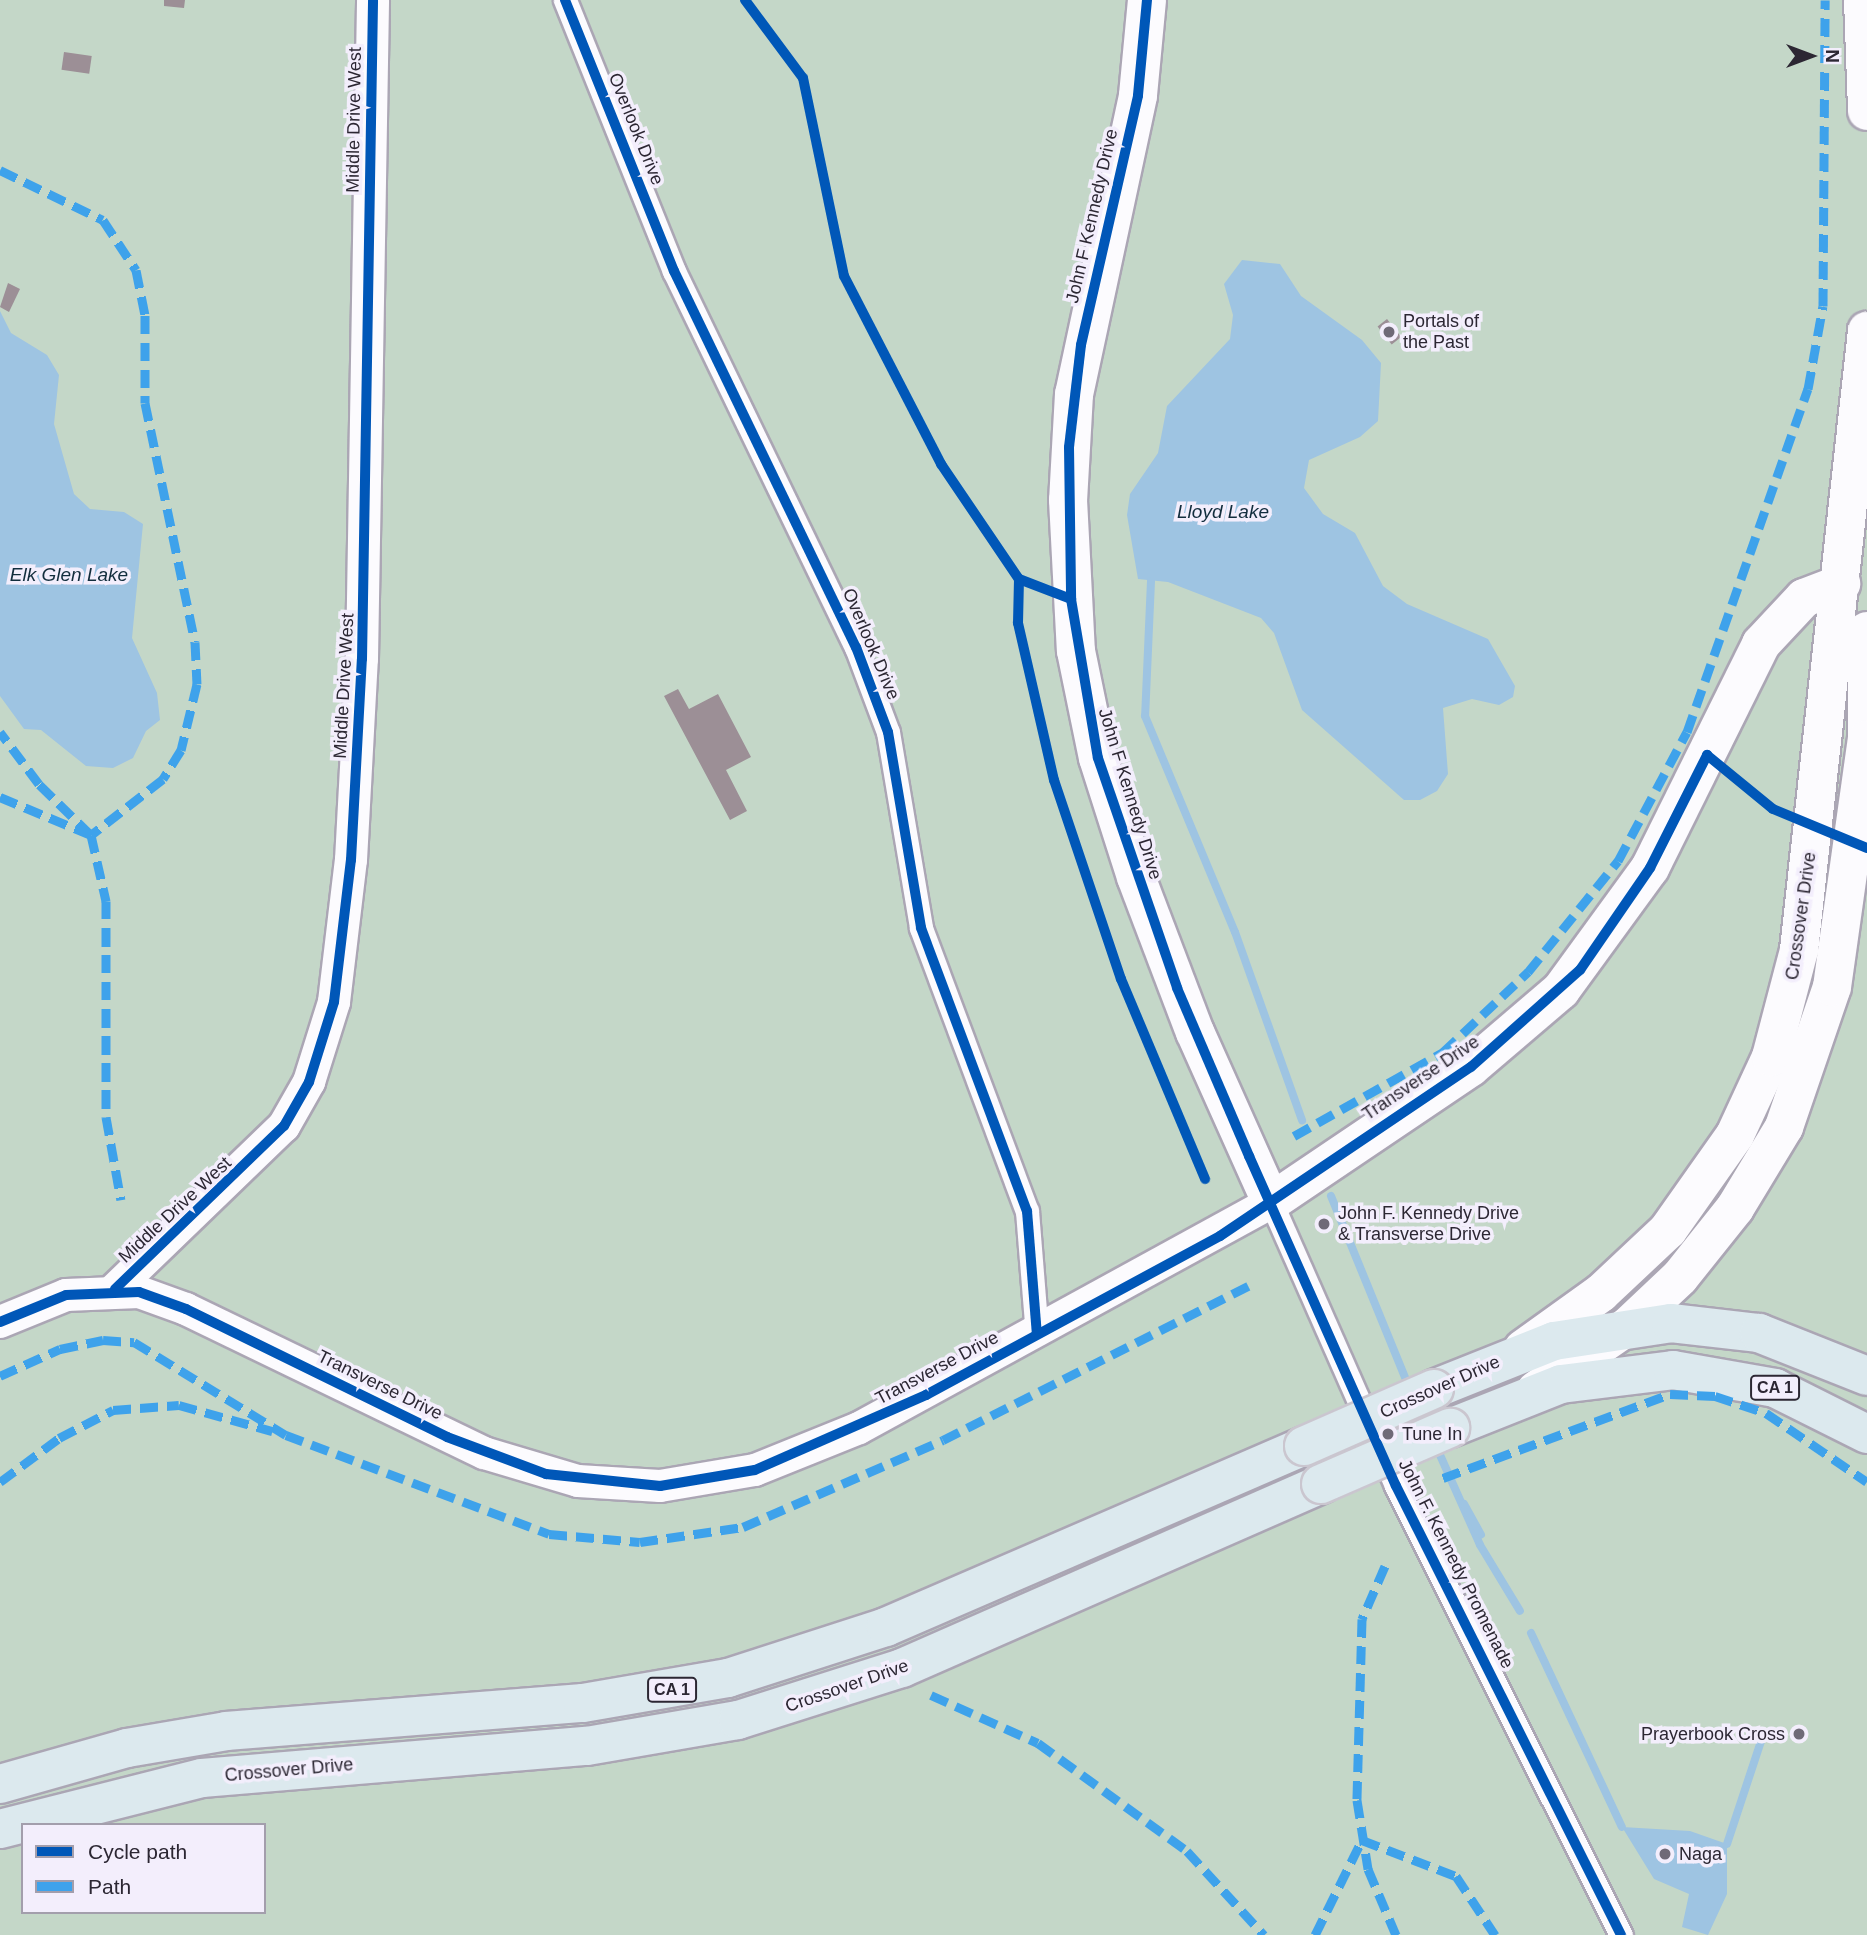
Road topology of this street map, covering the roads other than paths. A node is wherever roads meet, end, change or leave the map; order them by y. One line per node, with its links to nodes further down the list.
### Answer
1 (373, 0): 12 (street, Middle Drive West)
2 (565, 0): 15 (street, Overlook Drive)
3 (1147, 0): 11 (main road, John F Kennedy Drive)
4 (1863, 0): 5 (main road)
5 (1867, 111)
6 (1867, 331): 8 (main road, Crossover Drive)
7 (1867, 552): 8 (main road)
8 (1841, 584): 9 (main road); 11 (main road, Transverse Drive); 16 (main road, Crossover Drive)
9 (1867, 629): 10 (main road, Crossover Drive)
10 (1867, 740): 14 (main road, Crossover Drive)
11 (1271, 1202): 15 (street, Transverse Drive); 24 (street, John F. Kennedy Promenade)
12 (115, 1289): 13 (street, Transverse Drive); 15 (street, Transverse Drive)
13 (0, 1322)
14 (1628, 1326): 16 (highway, Crossover Drive / CA 1); 17 (highway, CA 1); 18 (main road, Crossover Drive)
15 (1037, 1334)
16 (1512, 1355): 20 (highway, Crossover Drive / CA 1, bridge)
17 (1867, 1376)
18 (1528, 1395): 19 (highway, CA 1); 21 (highway, Crossover Drive / CA 1, bridge)
19 (1867, 1434)
20 (0, 1784)
21 (24, 1823)
22 (21, 1824): 23 (highway, Crossover Drive / CA 1, bridge)
23 (0, 1829)
24 (1621, 1935)

